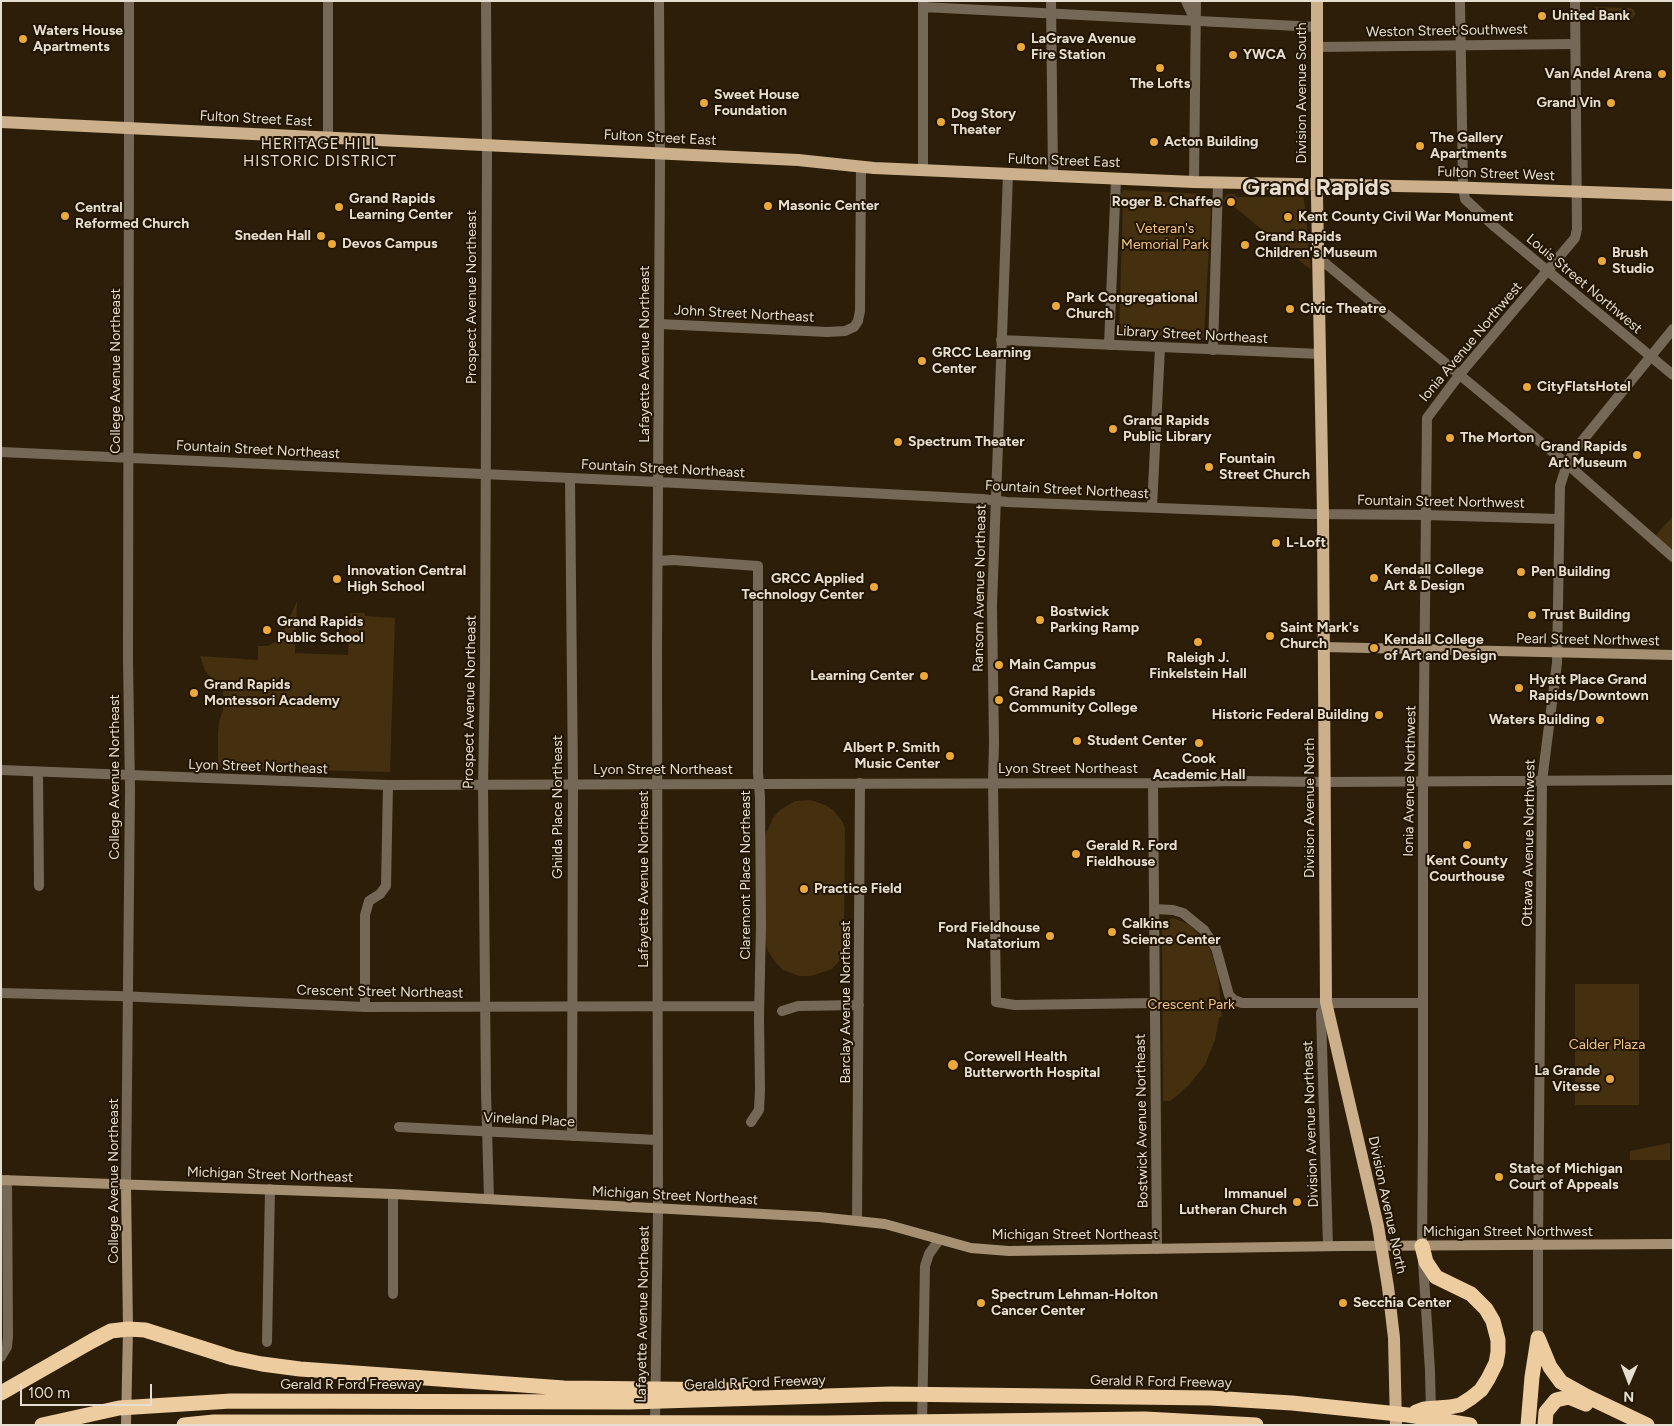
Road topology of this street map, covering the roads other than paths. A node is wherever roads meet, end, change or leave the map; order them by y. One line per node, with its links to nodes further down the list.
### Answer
1 (129, 1): 19 (street, College Avenue Northeast)
2 (328, 1): 20 (street)
3 (486, 1): 21 (street, Prospect Avenue Northeast)
4 (659, 1): 22 (street, Lafayette Avenue Northeast)
5 (1051, 1): 12 (street)
6 (1186, 1): 13 (street)
7 (1196, 1): 13 (street)
8 (1317, 1): 14 (main road, Division Avenue South)
9 (1460, 1): 15 (street)
10 (1575, 1): 16 (street, Ionia Avenue Northwest)
11 (923, 4): 12 (street); 24 (street)
12 (1051, 14): 13 (street); 26 (street)
13 (1196, 21): 14 (street); 28 (street)
14 (1318, 27): 17 (main road, Division Avenue South)
15 (1460, 44): 16 (street, Weston Street Southwest); 17 (street, Weston Street Southwest); 31 (street)
16 (1575, 44): 32 (street, Ionia Avenue Northwest)
17 (1318, 47): 30 (main road, Division Avenue South)
18 (1, 122): 19 (main road, Fulton Street East)
19 (129, 128): 20 (main road, Fulton Street East); 47 (street, College Avenue Northeast)
20 (328, 138): 21 (main road, Fulton Street East)
21 (487, 145): 22 (main road, Fulton Street East); 49 (street, Prospect Avenue Northeast)
22 (660, 153): 23 (main road, Fulton Street East); 36 (street, Lafayette Avenue Northeast)
23 (861, 166): 24 (main road, Fulton Street East); 36 (street, John Street Northeast)
24 (923, 170): 25 (main road, Fulton Street East)
25 (1008, 174): 26 (main road, Fulton Street East); 38 (street, Ransom Avenue Northeast)
26 (1053, 176): 27 (main road, Fulton Street East)
27 (1116, 178): 28 (main road, Fulton Street East); 39 (street)
28 (1194, 182): 29 (main road, Fulton Street East)
29 (1218, 183): 30 (main road, Fulton Street East); 41 (street)
30 (1317, 184): 31 (main road, Fulton Street West); 34 (main road, Division Avenue North)
31 (1463, 188): 32 (main road, Fulton Street West); 35 (street, Louis Street Northwest)
32 (1576, 191): 33 (main road, Fulton Street West); 35 (street, Ionia Avenue Northwest)
33 (1673, 195)
34 (1319, 258): 42 (main road, Division Avenue North); 44 (street)
35 (1548, 271): 43 (street, Louis Street Northwest); 44 (street, Ionia Avenue Northwest)
36 (659, 324): 51 (street, Lafayette Avenue Northeast)
37 (1673, 329): 43 (street, Ottawa Avenue Northwest)
38 (1001, 340): 39 (street, Library Street Northeast); 52 (street, Ransom Avenue Northeast)
39 (1108, 345): 40 (street, Library Street Northeast)
40 (1160, 348): 41 (street, Library Street Northeast); 53 (street)
41 (1213, 350): 42 (street, Library Street Northeast)
42 (1321, 354): 54 (main road, Division Avenue North)
43 (1649, 356): 45 (street, Louis Street Northwest); 48 (street, Ottawa Avenue Northwest)
44 (1460, 374): 48 (street); 55 (street, Ionia Avenue Northwest)
45 (1673, 376)
46 (1, 452): 47 (street, Fountain Street Northeast)
47 (129, 458): 49 (street, Fountain Street Northeast); 65 (street, College Avenue Northeast)
48 (1567, 464): 56 (street, Ottawa Avenue Northwest); 57 (street)
49 (486, 474): 50 (street, Fountain Street Northeast); 77 (street, Prospect Avenue Northeast)
50 (570, 478): 51 (street, Fountain Street Northeast); 74 (street, Ghilda Place Northeast)
51 (658, 482): 52 (street, Fountain Street Northeast); 58 (street, Lafayette Avenue Northeast)
52 (995, 501): 53 (street, Fountain Street Northeast); 69 (street, Ransom Avenue Northeast)
53 (1152, 507): 54 (street, Fountain Street Northeast)
54 (1323, 514): 55 (street, Fountain Street Northwest); 59 (main road, Division Avenue North)
55 (1426, 515): 56 (street, Fountain Street Northwest); 60 (street, Ionia Avenue Northwest)
56 (1559, 519): 61 (street, Ottawa Avenue Northwest)
57 (1673, 557)
58 (658, 561): 72 (street, Claremont Place Northeast); 75 (street, Lafayette Avenue Northeast)
59 (1324, 647): 60 (main road, Pearl Street Northwest); 71 (main road, Division Avenue North)
60 (1425, 650): 61 (main road, Pearl Street Northwest); 67 (street, Ionia Avenue Northwest)
61 (1557, 653): 62 (main road, Pearl Street Northwest); 68 (street, Ottawa Avenue Northwest)
62 (1673, 655)
63 (1, 770): 64 (street, Lyon Street Northeast)
64 (38, 772): 65 (street, Lyon Street Northeast); 78 (street)
65 (130, 776): 76 (street, Lyon Street Northeast); 81 (street, College Avenue Northeast)
66 (1673, 780): 68 (street, Lyon Street Northeast)
67 (1423, 781): 68 (street, Lyon Street Northeast); 71 (street, Lyon Street Northeast); 84 (street, Ionia Avenue Northwest)
68 (1542, 781): 106 (street, Ottawa Avenue Northwest)
69 (993, 782): 70 (street, Lyon Street Northeast); 73 (street, Lyon Street Northeast); 83 (street, Ransom Avenue Northeast)
70 (1153, 782): 71 (street, Lyon Street Northeast); 79 (street, Bostwick Avenue Northeast)
71 (1324, 782): 82 (main road, Division Avenue North)
72 (759, 783): 73 (street, Lyon Street Northeast); 75 (street, Lyon Street Northeast); 87 (street, Claremont Place Northeast)
73 (860, 783): 85 (street, Barclay Avenue Northeast)
74 (573, 784): 75 (street, Lyon Street Northeast); 77 (street, Lyon Street Northeast); 90 (street, Ghilda Place Northeast)
75 (657, 784): 86 (street, Lafayette Avenue Northeast)
76 (388, 785): 77 (street, Lyon Street Northeast); 88 (street)
77 (483, 785): 89 (street, Prospect Avenue Northeast)
78 (39, 886)
79 (1154, 909): 82 (street); 83 (street, Bostwick Avenue Northeast)
80 (1, 993): 81 (street, Crescent Street Northeast)
81 (129, 996): 88 (street, Crescent Street Northeast); 98 (street, College Avenue Northeast)
82 (1326, 1002): 84 (street); 107 (street, Division Avenue Northeast); 118 (main road, Division Avenue North)
83 (1155, 1003): 110 (street, Bostwick Avenue Northeast)
84 (1423, 1003): 109 (street, Ionia Avenue Northwest)
85 (859, 1005): 91 (street); 103 (street, Barclay Avenue Northeast)
86 (658, 1006): 87 (street, Crescent Street Northeast); 90 (street, Crescent Street Northeast); 96 (street, Lafayette Avenue Northeast)
87 (759, 1006): 92 (street, Claremont Place Northeast)
88 (365, 1007): 89 (street, Crescent Street Northeast)
89 (485, 1007): 90 (street, Crescent Street Northeast); 94 (street, Prospect Avenue Northeast)
90 (571, 1007): 95 (street, Ghilda Place Northeast)
91 (782, 1011)
92 (752, 1122)
93 (399, 1126): 94 (street, Vineland Place)
94 (487, 1132): 95 (street, Vineland Place); 101 (street, Prospect Avenue Northeast)
95 (572, 1136): 96 (street, Vineland Place)
96 (657, 1140): 102 (street, Lafayette Avenue Northeast)
97 (4, 1180): 98 (main road, Michigan Street Northeast); 115 (street)
98 (126, 1185): 99 (main road, Michigan Street Northeast); 112 (main road, College Avenue Northeast)
99 (270, 1189): 100 (main road, Michigan Street Northeast); 114 (street)
100 (393, 1194): 101 (main road, Michigan Street Northeast); 111 (street)
101 (489, 1199): 102 (main road, Michigan Street Northeast)
102 (658, 1209): 103 (main road, Michigan Street Northeast); 124 (street, Lafayette Avenue Northeast)
103 (857, 1221): 104 (main road, Michigan Street Northeast)
104 (939, 1240): 110 (main road, Michigan Street Northeast); 126 (street)
105 (1673, 1244): 106 (main road, Michigan Street Northwest)
106 (1538, 1245): 109 (main road, Michigan Street Northwest); 113 (street, Ottawa Avenue Northwest)
107 (1328, 1246): 108 (main road, Michigan Street Northeast); 110 (main road, Michigan Street Northeast)
108 (1344, 1246): 109 (main road, Michigan Street Northwest)
109 (1415, 1246): 118 (highway); 128 (street, Ionia Avenue Northwest)
110 (1157, 1248)
111 (393, 1294)
112 (128, 1329): 116 (highway); 117 (highway); 122 (main road, College Avenue Northeast)
113 (1538, 1338): 130 (highway); 133 (highway)
114 (267, 1342)
115 (1, 1357)
116 (1, 1393)
117 (630, 1396): 118 (highway, Gerald R Ford Freeway); 121 (highway, Gerald R Ford Freeway)
118 (1402, 1420): 129 (highway, Gerald R Ford Freeway)
119 (825, 1423): 120 (highway); 125 (highway); 127 (highway)
120 (597, 1424): 123 (highway)
121 (42, 1425)
122 (126, 1425)
123 (184, 1425)
124 (655, 1425)
125 (883, 1425)
126 (922, 1425)
127 (1256, 1425)
128 (1431, 1425)
129 (1470, 1425)
130 (1528, 1425)
131 (1545, 1425): 132 (highway)
132 (1627, 1425)
133 (1647, 1425)

